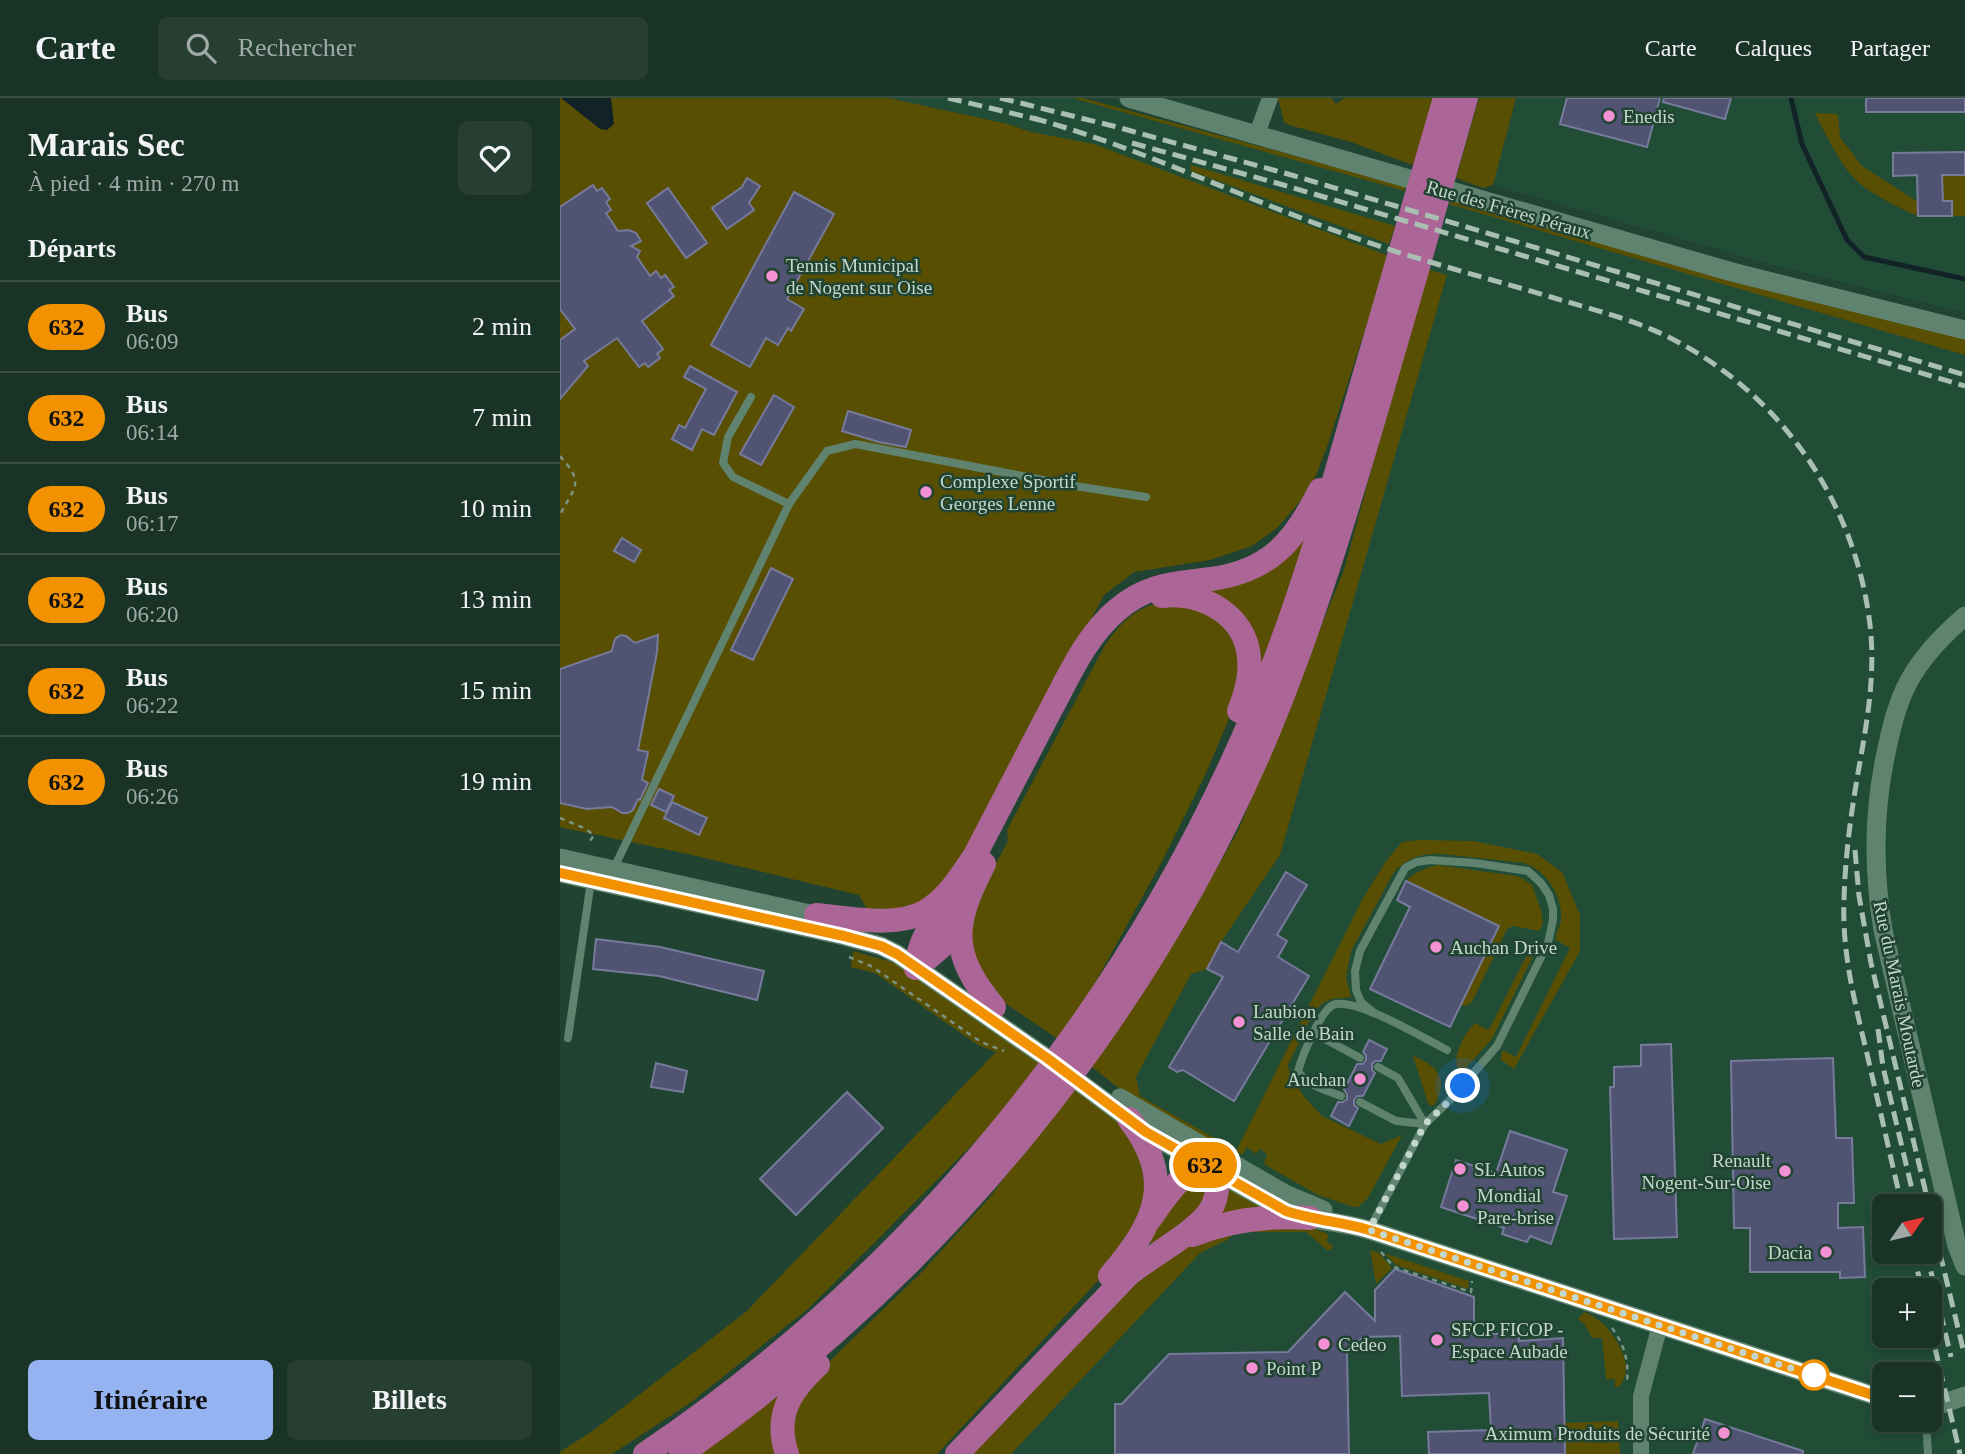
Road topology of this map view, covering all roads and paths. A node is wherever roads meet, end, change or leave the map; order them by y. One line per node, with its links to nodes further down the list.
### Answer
1 (1129, 98): 5 (street, Rue des Frères Péraux)
2 (1269, 98): 5 (street)
3 (1445, 98): 6 (highway)
4 (1466, 98): 6 (highway)
5 (1257, 134): 8 (street, Rue des Frères Péraux)
6 (1435, 169): 7 (highway)
7 (1407, 268): 10 (highway); 29 (highway)
8 (1965, 330)
9 (751, 397): 13 (lane)
10 (1353, 416): 17 (highway); 19 (highway)
11 (560, 456): 14 (path)
12 (1146, 497): 13 (lane)
13 (789, 504): 21 (lane)
14 (560, 515)
15 (1965, 616): 46 (street, Rue du Marais Moutarde)
16 (560, 818): 18 (path)
17 (1197, 835): 23 (highway); 29 (highway)
18 (590, 841)
19 (974, 857): 24 (highway); 25 (highway)
20 (560, 858): 21 (street)
21 (599, 872): 22 (street); 24 (street); 25 (street); 31 (lane)
22 (560, 873)
23 (962, 912): 25 (highway); 27 (highway)
24 (816, 915): 25 (street)
25 (921, 961): 26 (street)
26 (952, 985): 27 (street); 38 (street)
27 (994, 1007): 40 (street)
28 (1374, 1013): 30 (lane); 32 (lane); 39 (lane)
29 (1096, 1021): 37 (highway)
30 (1314, 1033): 33 (lane); 35 (lane)
31 (568, 1038)
32 (1447, 1050)
33 (1360, 1058)
34 (1378, 1067): 39 (lane)
35 (1340, 1096)
36 (1360, 1102): 39 (lane)
37 (1034, 1106): 45 (highway); 54 (highway)
38 (1129, 1119): 40 (street); 42 (highway)
39 (1425, 1124): 43 (lane)
40 (1213, 1164): 41 (street); 42 (highway); 43 (street); 44 (highway)
41 (1310, 1218): 43 (street); 44 (highway)
42 (1150, 1219): 57 (highway)
43 (1369, 1230): 47 (street)
44 (1175, 1242): 58 (highway)
45 (919, 1253): 55 (highway); 56 (highway)
46 (1965, 1266)
47 (1660, 1325): 48 (street); 59 (street)
48 (1872, 1395)
49 (1965, 1396): 50 (street)
50 (1942, 1405)
51 (1942, 1409): 52 (street)
52 (1965, 1409)
53 (1927, 1432): 60 (lane)
54 (645, 1454)
55 (681, 1454)
56 (787, 1454)
57 (945, 1454)
58 (957, 1454)
59 (1641, 1454)
60 (1928, 1454)

